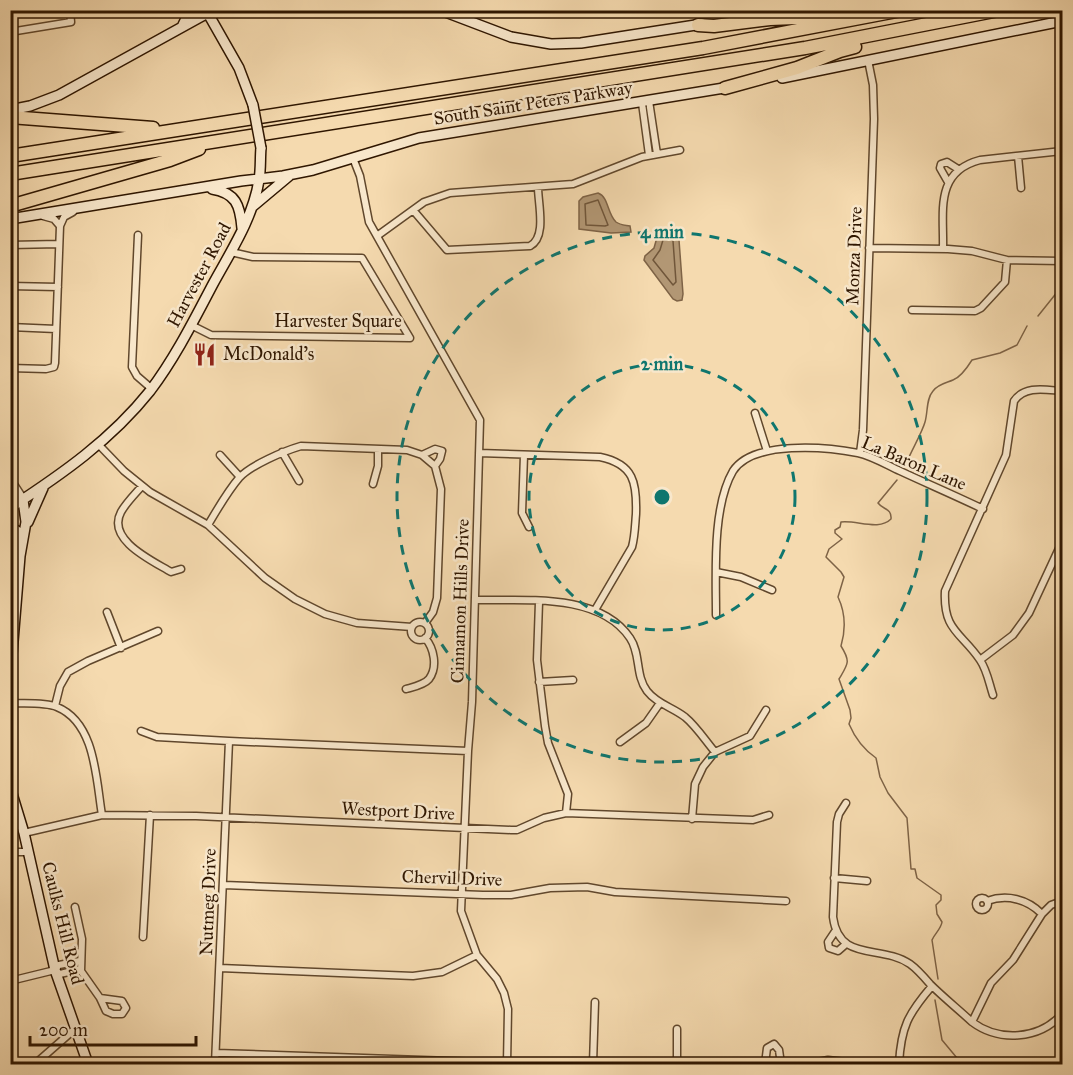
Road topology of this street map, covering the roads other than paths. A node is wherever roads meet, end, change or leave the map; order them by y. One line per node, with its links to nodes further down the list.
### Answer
1 (69, 10): 12 (street)
2 (190, 10): 11 (main road)
3 (440, 10): 10 (main road)
4 (782, 10): 10 (main road)
5 (902, 10): 8 (highway)
6 (999, 10): 13 (highway)
7 (209, 12): 11 (main road); 30 (main road, Harvester Road, bridge)
8 (871, 17): 10 (highway); 19 (highway)
9 (1062, 21): 14 (main road, South Saint Peters Parkway)
10 (698, 25)
11 (182, 28): 17 (main road)
12 (10, 32)
13 (886, 34): 15 (highway); 20 (highway)
14 (868, 60): 15 (main road, South Saint Peters Parkway); 47 (street, Monza Drive)
15 (725, 88): 16 (main road, South Saint Peters Parkway)
16 (645, 102): 23 (street); 26 (main road, South Saint Peters Parkway)
17 (10, 110)
18 (10, 117): 19 (highway)
19 (181, 130): 24 (highway)
20 (227, 140): 28 (highway); 35 (highway)
21 (680, 150): 23 (street)
22 (1062, 151): 25 (street)
23 (653, 154): 32 (street)
24 (10, 156)
25 (1018, 156): 27 (street); 34 (street)
26 (353, 158): 29 (main road, South Saint Peters Parkway); 44 (street, Cinnamon Hills Drive)
27 (958, 169): 31 (street); 31 (street)
28 (10, 174)
29 (291, 175): 30 (main road, South Saint Peters Parkway); 36 (main road)
30 (259, 180): 33 (main road, South Saint Peters Parkway); 36 (main road, Harvester Road)
31 (948, 182): 48 (street)
32 (538, 187): 38 (street); 38 (street)
33 (202, 188): 37 (main road, South Saint Peters Parkway); 42 (main road)
34 (1021, 189)
35 (10, 206)
36 (252, 207): 42 (main road, Harvester Road)
37 (80, 208): 39 (main road, South Saint Peters Parkway); 41 (street)
38 (413, 210): 44 (street)
39 (36, 215): 40 (main road, South Saint Peters Parkway); 41 (street)
40 (10, 219)
41 (60, 226): 45 (street)
42 (243, 230): 49 (main road, Harvester Road)
43 (138, 235): 59 (street)
44 (377, 236): 66 (street, Cinnamon Hills Drive)
45 (59, 243): 46 (street); 53 (street)
46 (10, 245)
47 (869, 248): 48 (street); 67 (street, Monza Drive)
48 (943, 249): 50 (street)
49 (231, 252): 55 (main road, Harvester Road); 55 (street, Harvester Square)
50 (1007, 260): 51 (street); 54 (street)
51 (1062, 261)
52 (10, 286): 53 (street)
53 (58, 287): 57 (street)
54 (912, 310)
55 (191, 325): 59 (main road, Harvester Road)
56 (10, 327): 57 (street)
57 (56, 329): 58 (street)
58 (10, 368)
59 (152, 389): 62 (main road, Harvester Road)
60 (1062, 391): 80 (street)
61 (755, 413): 64 (street)
62 (99, 445): 76 (main road, Harvester Road); 77 (street)
63 (378, 449): 65 (street); 68 (street); 75 (street)
64 (767, 451): 67 (street, La Baron Lane); 88 (street, La Baron Lane)
65 (282, 452): 72 (street); 74 (street)
66 (479, 453): 70 (street); 90 (street, Cinnamon Hills Drive)
67 (860, 453): 80 (street, La Baron Lane)
68 (422, 454): 71 (street); 71 (street)
69 (220, 455): 72 (street)
70 (524, 455): 83 (street); 92 (street)
71 (435, 466): 95 (street)
72 (240, 477): 81 (street)
73 (10, 480): 78 (street)
74 (299, 481)
75 (373, 484)
76 (44, 486): 78 (main road, Harvester Road); 84 (main road)
77 (142, 486): 81 (street); 87 (street)
78 (23, 500): 79 (main road, Harvester Road); 84 (main road)
79 (10, 508)
80 (983, 509): 100 (street)
81 (208, 525): 96 (street)
82 (10, 527): 86 (main road)
83 (529, 527)
84 (25, 530): 86 (main road)
85 (1062, 542): 100 (street)
86 (22, 544): 101 (main road)
87 (181, 569)
88 (716, 572): 89 (street); 94 (street, La Baron Lane)
89 (772, 590)
90 (475, 600): 91 (street); 113 (street, Cinnamon Hills Drive)
91 (539, 602): 92 (street); 103 (street)
92 (595, 610): 107 (street)
93 (107, 612): 99 (street)
94 (716, 615)
95 (425, 623): 96 (street); 98 (street)
96 (412, 627): 98 (street)
97 (158, 631): 99 (street)
98 (425, 638): 104 (street)
99 (121, 648): 108 (street)
100 (980, 660): 105 (street)
101 (10, 678)
102 (573, 680): 103 (street)
103 (540, 682): 117 (street)
104 (406, 689)
105 (993, 695)
106 (10, 703): 108 (street)
107 (660, 703): 112 (street); 114 (street)
108 (55, 706): 118 (street)
109 (766, 710): 114 (street)
110 (141, 731): 111 (street)
111 (229, 741): 113 (street); 121 (street, Nutmeg Drive)
112 (620, 742)
113 (468, 751): 123 (street, Cinnamon Hills Drive)
114 (715, 752): 122 (street)
115 (10, 787): 124 (main road, Caulks Hill Road)
116 (846, 803): 127 (street)
117 (566, 813): 122 (street, Westport Drive); 123 (street, Westport Drive)
118 (102, 815): 119 (street, Westport Drive); 124 (street, Westport Drive)
119 (150, 815): 121 (street, Westport Drive); 137 (street)
120 (769, 815): 122 (street, Westport Drive)
121 (226, 818): 123 (street, Westport Drive); 129 (street, Nutmeg Drive)
122 (692, 819)
123 (465, 829): 130 (street, Cinnamon Hills Drive)
124 (24, 833): 126 (main road, Caulks Hill Road)
125 (10, 852): 126 (street)
126 (28, 852): 143 (main road, Caulks Hill Road)
127 (834, 878): 128 (street); 136 (street)
128 (867, 881)
129 (224, 885): 130 (street, Chervil Drive); 141 (street, Nutmeg Drive)
130 (462, 894): 131 (street, Chervil Drive); 139 (street, Cinnamon Hills Drive)
131 (786, 901)
132 (987, 901): 135 (street)
133 (1062, 901): 135 (street)
134 (75, 907): 140 (street)
135 (1042, 914): 149 (street)
136 (836, 930): 138 (street); 138 (street)
137 (143, 937)
138 (846, 944): 145 (street)
139 (477, 955): 141 (street); 153 (street, Cinnamon Hills Drive)
140 (80, 961): 142 (street); 143 (street)
141 (220, 968): 152 (street, Nutmeg Drive)
142 (81, 969): 143 (street); 146 (street)
143 (55, 970): 144 (street); 150 (main road, Caulks Hill Road)
144 (10, 981)
145 (932, 986): 149 (street); 164 (street)
146 (100, 998)
147 (595, 1002): 158 (street)
148 (1062, 1014): 149 (street)
149 (972, 1022)
150 (76, 1028): 154 (street); 155 (main road, Caulks Hill Road)
151 (677, 1029): 159 (street)
152 (216, 1053): 153 (street); 156 (street, Nutmeg Drive)
153 (507, 1064): 157 (street)
154 (35, 1065)
155 (88, 1065)
156 (215, 1065)
157 (543, 1065)
158 (593, 1065)
159 (677, 1065)
160 (765, 1065): 161 (street)
161 (781, 1065)
162 (807, 1065): 163 (street)
163 (864, 1065)
164 (899, 1065)

